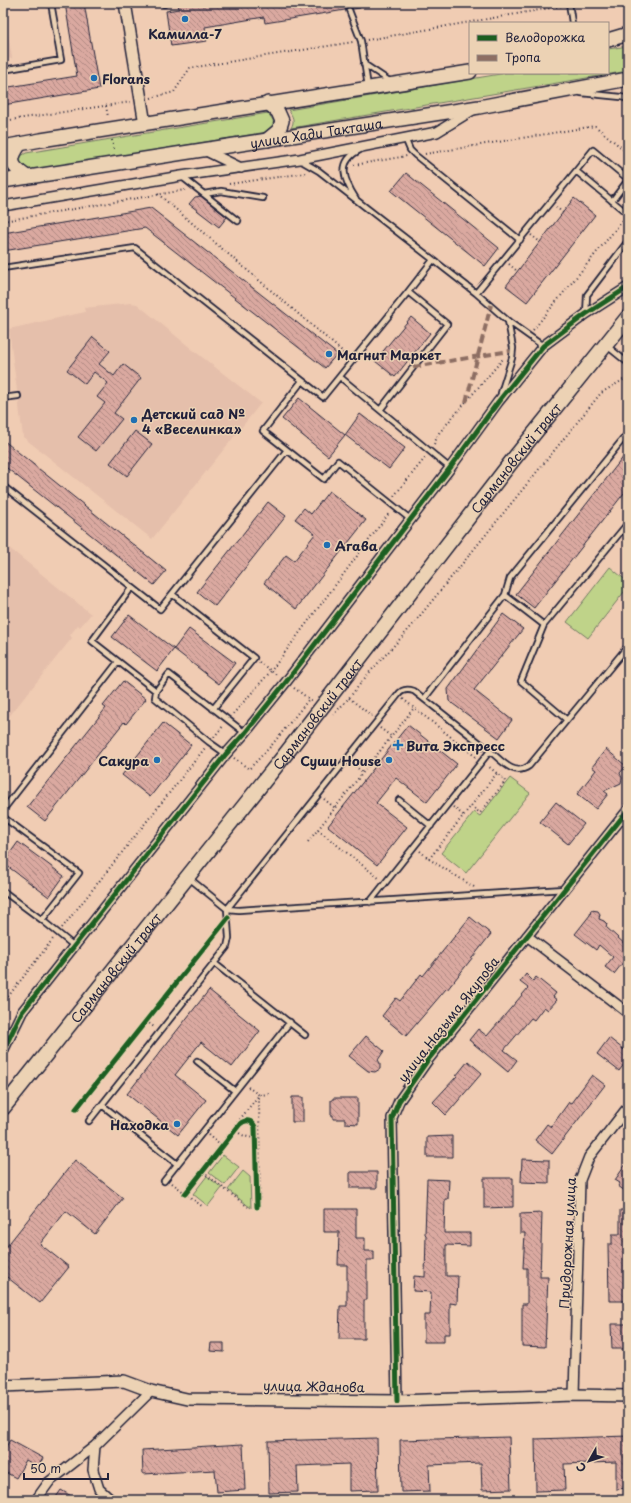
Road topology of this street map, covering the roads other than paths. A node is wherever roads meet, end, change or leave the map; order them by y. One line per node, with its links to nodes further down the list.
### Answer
1 (51, 3): 9 (lane)
2 (125, 3): 18 (street)
3 (569, 4): 5 (lane)
4 (349, 10): 8 (lane)
5 (572, 22)
6 (628, 34): 7 (main road)
7 (609, 40)
8 (364, 64): 12 (lane); 13 (lane)
9 (3, 70)
10 (469, 72): 12 (main road)
11 (628, 79): 14 (main road, улица Хади Такташа)
12 (396, 85): 13 (main road)
13 (368, 89): 16 (main road)
14 (561, 92): 15 (lane); 17 (main road, улица Хади Такташа)
15 (628, 99)
16 (268, 103): 18 (main road); 20 (main road)
17 (479, 107): 19 (street); 20 (main road, улица Хади Такташа)
18 (145, 124): 21 (main road)
19 (405, 138): 22 (street); 39 (lane)
20 (267, 140): 24 (main road, улица Хади Такташа)
21 (20, 144): 23 (main road); 29 (main road)
22 (369, 145): 25 (street); 35 (lane)
23 (3, 147)
24 (204, 150): 26 (street); 29 (main road, улица Хади Такташа)
25 (300, 159): 26 (street); 35 (lane)
26 (241, 168): 28 (street)
27 (576, 171): 30 (lane); 34 (lane); 39 (lane)
28 (181, 176): 32 (lane); 36 (street)
29 (27, 178): 31 (main road, улица Хади Такташа)
30 (628, 180): 34 (lane)
31 (3, 181)
32 (204, 194): 33 (lane); 38 (lane)
33 (263, 198)
34 (612, 200): 37 (lane)
35 (358, 202): 41 (lane)
36 (3, 206)
37 (628, 214)
38 (238, 221)
39 (520, 240): 45 (lane)
40 (628, 241): 46 (lane)
41 (433, 260): 44 (lane); 45 (lane)
42 (3, 268): 53 (lane)
43 (628, 287): 46 (street)
44 (408, 292): 52 (lane); 57 (lane)
45 (476, 293): 48 (lane)
46 (586, 314): 50 (street)
47 (628, 317): 49 (main road, Сармановский тракт)
48 (508, 321): 50 (lane); 56 (lane)
49 (606, 345): 51 (lane); 82 (main road, Сармановский тракт)
50 (543, 346): 56 (street)
51 (628, 363)
52 (340, 376): 53 (lane); 57 (lane)
53 (302, 381): 59 (lane)
54 (18, 396): 55 (lane)
55 (3, 398)
56 (498, 402): 60 (street)
57 (380, 410): 60 (lane)
58 (628, 433): 66 (lane)
59 (287, 450): 62 (lane); 65 (lane)
60 (450, 468): 62 (street)
61 (3, 486): 64 (lane)
62 (410, 519): 74 (street)
63 (628, 523): 67 (lane)
64 (132, 587): 65 (lane); 69 (lane)
65 (172, 594): 72 (lane)
66 (505, 595): 67 (lane); 71 (lane)
67 (544, 625): 73 (lane)
68 (628, 646): 73 (lane)
69 (118, 662): 70 (lane); 78 (lane)
70 (156, 691): 72 (lane); 76 (lane)
71 (424, 699): 75 (lane); 86 (lane)
72 (213, 709): 74 (lane)
73 (567, 720): 75 (lane)
74 (244, 734): 76 (street)
75 (490, 752): 81 (lane)
76 (226, 754): 89 (street)
77 (399, 800): 81 (lane)
78 (3, 810)
79 (628, 810): 83 (street, улица Назыма Якупова)
80 (3, 817): 87 (lane)
81 (431, 826): 85 (lane)
82 (187, 877): 86 (lane); 99 (main road, Сармановский тракт)
83 (565, 889): 85 (lane); 88 (street, улица Назыма Якупова)
84 (3, 891): 87 (lane)
85 (370, 902): 86 (lane)
86 (227, 909): 90 (lane)
87 (42, 920): 89 (lane)
88 (527, 936): 91 (street); 107 (street, улица Назыма Якупова)
89 (74, 946): 94 (street)
90 (214, 963): 92 (lane); 97 (lane)
91 (628, 1013)
92 (290, 1022): 93 (lane); 96 (lane)
93 (305, 1035)
94 (3, 1051)
95 (197, 1061): 96 (lane)
96 (235, 1091): 101 (lane)
97 (102, 1105): 100 (lane); 101 (lane)
98 (628, 1107): 105 (street, Придорожная улица)
99 (3, 1108)
100 (89, 1121)
101 (177, 1164): 102 (lane)
102 (165, 1179)
103 (3, 1386): 104 (street, улица Жданова)
104 (151, 1391): 107 (street, улица Жданова); 108 (street)
105 (574, 1395): 106 (street, улица Жданова); 107 (street, улица Жданова)
106 (628, 1396)
107 (397, 1401)
108 (95, 1446): 109 (street); 110 (street)
109 (36, 1500)
110 (111, 1500)

